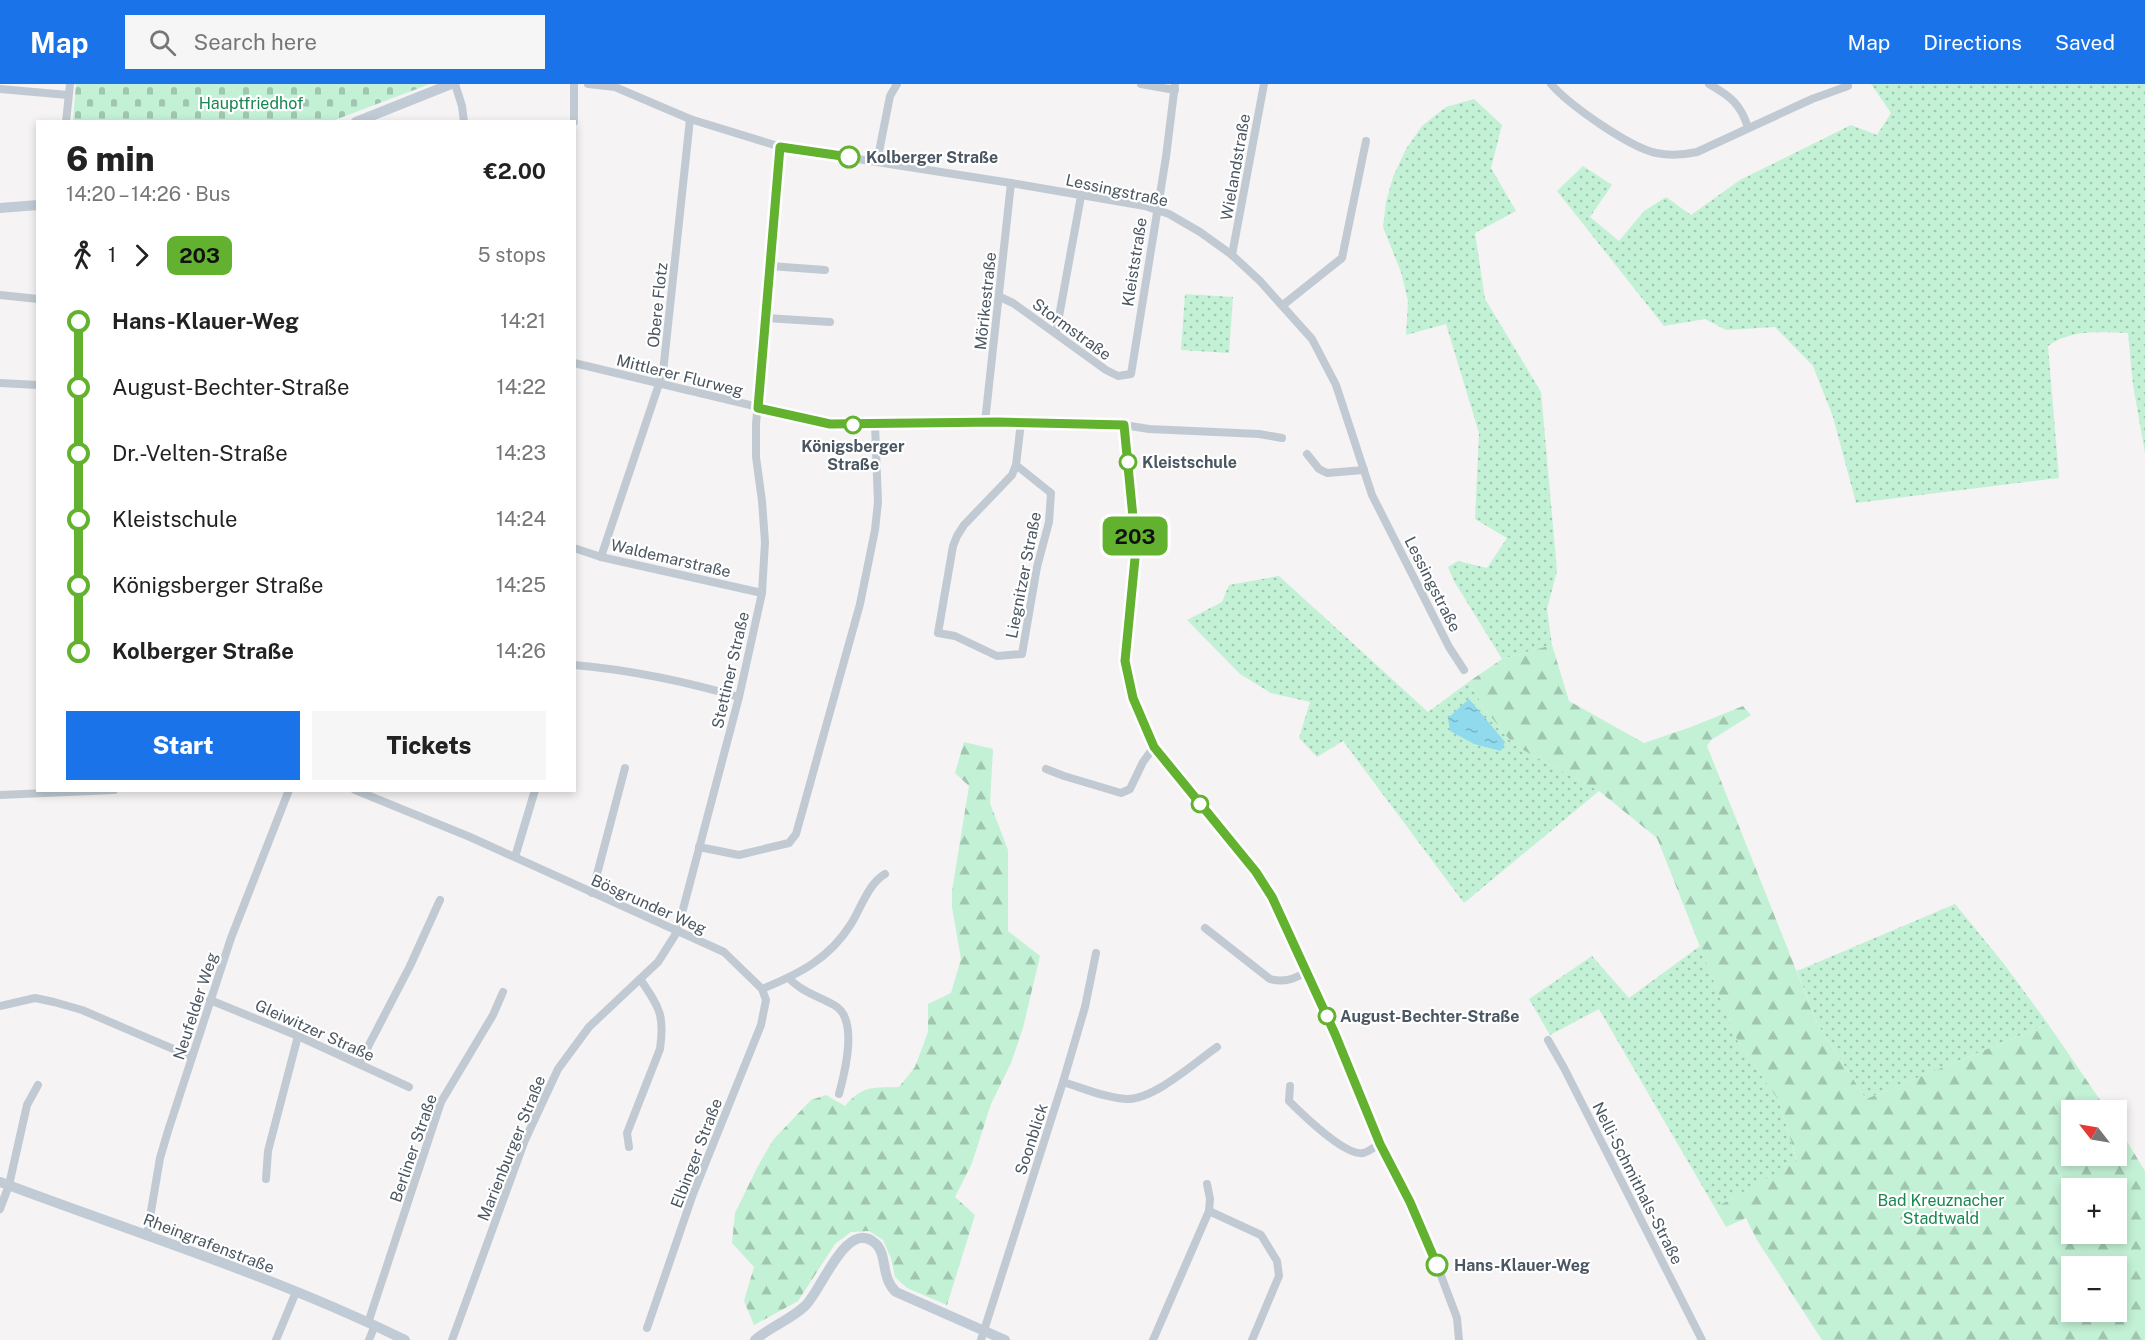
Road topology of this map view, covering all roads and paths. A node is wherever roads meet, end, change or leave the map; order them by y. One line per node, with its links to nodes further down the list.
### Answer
1 (70, 84): 13 (street)
2 (453, 84): 16 (street); 17 (street)
3 (574, 84): 18 (street)
4 (588, 84): 14 (street, Lessingstraße)
5 (897, 84): 22 (street)
6 (1141, 84): 11 (street)
7 (1264, 84): 28 (street, Wielandstraße)
8 (1551, 84): 19 (street)
9 (1709, 84): 19 (street)
10 (1848, 86): 19 (street)
11 (1175, 87): 27 (street, Kleiststraße)
12 (0, 88): 13 (street)
13 (68, 95): 15 (street)
14 (690, 119): 21 (street, Lessingstraße); 41 (street, Obere Flotz)
15 (66, 120)
16 (361, 120)
17 (464, 120)
18 (574, 120)
19 (1748, 128)
20 (1366, 141): 34 (street)
21 (780, 147): 22 (street, Lessingstraße); 29 (street)
22 (877, 162): 23 (street, Lessingstraße)
23 (1011, 183): 24 (street, Lessingstraße); 32 (street, Mörikestraße)
24 (1081, 196): 27 (street, Lessingstraße); 37 (street)
25 (36, 205): 26 (street)
26 (0, 208)
27 (1156, 209): 28 (street, Lessingstraße); 39 (street, Kleiststraße)
28 (1232, 255): 34 (street, Lessingstraße)
29 (770, 266): 30 (street); 35 (street)
30 (825, 270)
31 (0, 295): 33 (street)
32 (1000, 297): 37 (street, Stormstraße); 44 (street, Mörikestraße)
33 (36, 299)
34 (1283, 305): 51 (street, Lessingstraße)
35 (766, 318): 36 (street); 43 (street)
36 (830, 322)
37 (1056, 333): 39 (street, Stormstraße)
38 (576, 363): 41 (street, Mittlerer Flurweg)
39 (1131, 374)
40 (0, 383): 42 (street)
41 (660, 383): 43 (street, Mittlerer Flurweg); 53 (street, Obere Flotz)
42 (36, 386)
43 (758, 408): 46 (street, Mittlerer Flurweg); 54 (street, Stettiner Straße)
44 (985, 422): 45 (street, Mittlerer Flurweg); 46 (street, Mittlerer Flurweg)
45 (1021, 422): 47 (street, Mittlerer Flurweg); 50 (street)
46 (875, 425): 66 (street)
47 (1124, 425): 48 (street, Mittlerer Flurweg); 58 (street)
48 (1282, 438)
49 (1307, 454): 51 (street)
50 (1016, 465): 50 (street, Liegnitzer Straße)
51 (1364, 470): 56 (street, Lessingstraße)
52 (576, 549): 53 (street, Waldemarstraße)
53 (601, 557): 54 (street, Waldemarstraße)
54 (762, 593): 57 (street, Stettiner Straße)
55 (576, 665): 57 (street)
56 (1464, 670)
57 (739, 697): 66 (street, Stettiner Straße)
58 (1154, 747): 60 (street); 74 (street)
59 (625, 768): 69 (street)
60 (1046, 769)
61 (68, 792): 65 (street)
62 (288, 792): 79 (street, Neufelder Weg)
63 (360, 792): 67 (street, Bösgrunder Weg)
64 (533, 792): 67 (street)
65 (0, 795)
66 (699, 847): 72 (street, Stettiner Straße)
67 (515, 857): 69 (street, Bösgrunder Weg)
68 (885, 874): 75 (street)
69 (592, 893): 72 (street, Bösgrunder Weg)
70 (440, 900): 85 (street)
71 (1205, 928): 74 (street)
72 (677, 932): 76 (street, Marienburger Straße); 77 (street, Bösgrunder Weg)
73 (1096, 953): 86 (street, Soonblick)
74 (1307, 972): 91 (street)
75 (789, 978): 77 (street); 90 (street)
76 (640, 979): 92 (street); 107 (street, Marienburger Straße)
77 (762, 989): 101 (street, Elbinger Straße)
78 (503, 992): 100 (street, Berliner Straße)
79 (210, 999): 81 (street, Gleiwitzer Straße); 84 (street, Neufelder Weg)
80 (0, 1006): 84 (street)
81 (298, 1036): 85 (street, Gleiwitzer Straße); 93 (street)
82 (1548, 1040): 112 (street, Nelli-Schmithals-Straße)
83 (1217, 1047): 86 (street)
84 (192, 1057): 98 (street, Neufelder Weg)
85 (359, 1064): 88 (street, Gleiwitzer Straße)
86 (1063, 1082): 102 (street, Soonblick)
87 (38, 1085): 94 (street)
88 (409, 1086)
89 (1290, 1086): 91 (street)
90 (839, 1094)
91 (1380, 1144): 103 (street)
92 (629, 1147)
93 (266, 1179)
94 (4, 1184): 96 (street); 98 (street, Rheingrafenstraße)
95 (1207, 1184): 97 (street)
96 (0, 1209)
97 (1209, 1211): 110 (street); 111 (street)
98 (147, 1235): 99 (street, Rheingrafenstraße)
99 (296, 1292): 100 (street, Rheingrafenstraße); 104 (street)
100 (372, 1324): 105 (street, Berliner Straße); 106 (street, Rheingrafenstraße)
101 (647, 1328)
102 (983, 1335): 108 (street); 109 (street)
103 (1461, 1338)
104 (276, 1340)
105 (369, 1340)
106 (405, 1340)
107 (452, 1340)
108 (755, 1340)
109 (1005, 1340)
110 (1153, 1340)
111 (1252, 1340)
112 (1702, 1340)

